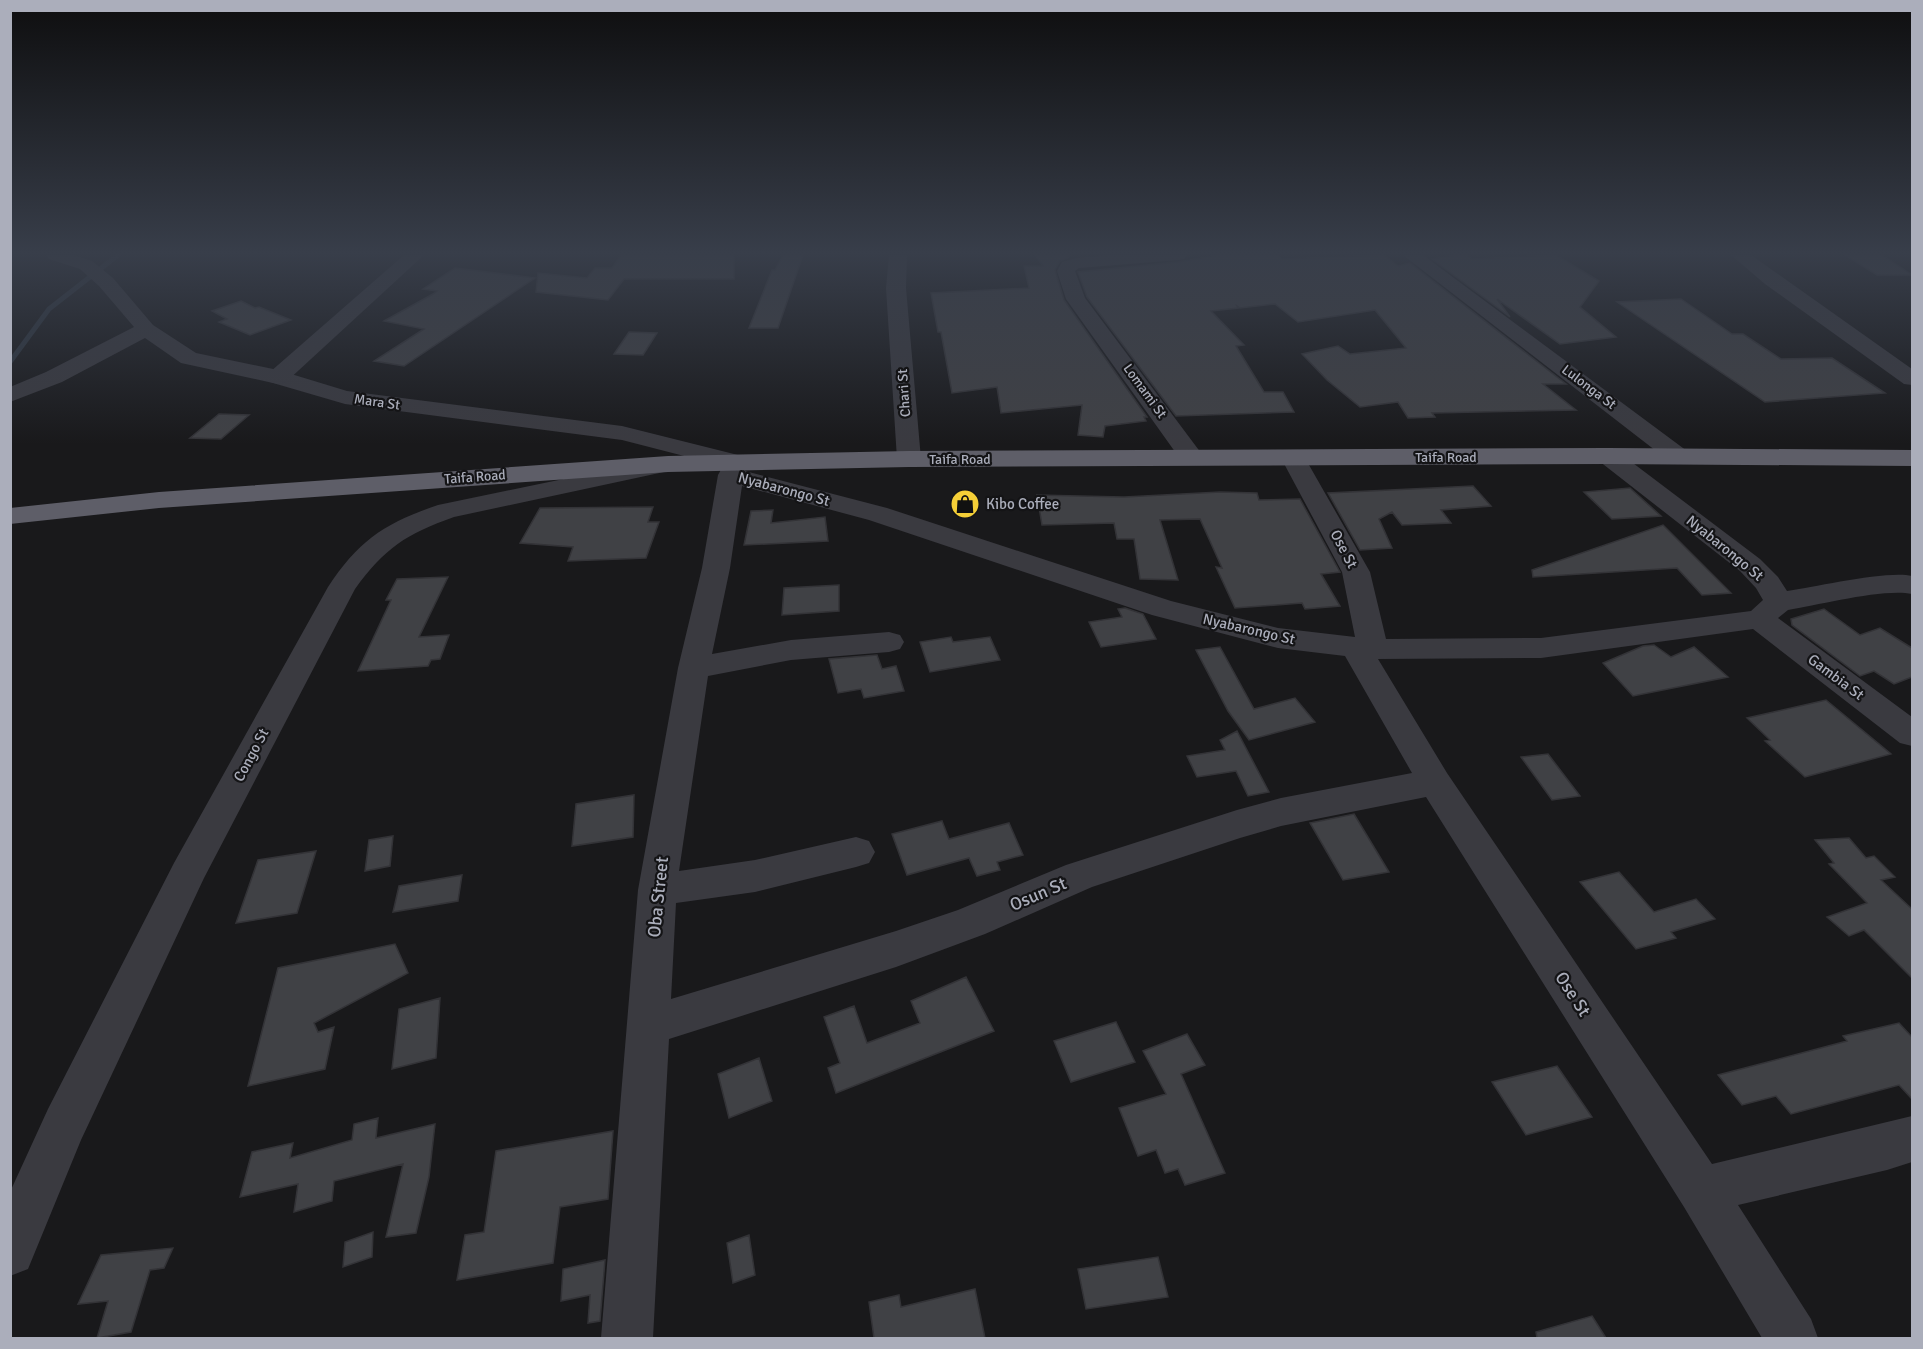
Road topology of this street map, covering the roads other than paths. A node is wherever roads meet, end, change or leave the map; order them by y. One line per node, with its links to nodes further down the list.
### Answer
1 (136, 318): 7 (street, Mara St)
2 (344, 318): 8 (street)
3 (898, 318): 16 (street, Chari St)
4 (1090, 318): 13 (street, Lomami St)
5 (1495, 318): 12 (street, Lulonga St)
6 (1826, 318): 9 (street)
7 (146, 329): 8 (street, Mara St); 10 (street)
8 (278, 377): 18 (street, Mara St)
9 (1912, 379)
10 (10, 395)
11 (1608, 456): 12 (highway, Taifa Road); 14 (highway, Taifa Road); 21 (street, Nyabarongo St)
12 (1678, 456): 15 (highway, Taifa Road)
13 (1192, 458): 14 (highway, Taifa Road); 16 (highway, Taifa Road)
14 (1293, 458): 23 (street, Ose St)
15 (1912, 458)
16 (909, 459): 18 (highway, Taifa Road)
17 (668, 464): 18 (highway, Taifa Road); 19 (highway, Taifa Road); 32 (street, Congo St)
18 (734, 468): 23 (street, Nyabarongo St); 24 (street, Oba Street)
19 (10, 516)
20 (1912, 585): 21 (street, Nyabarongo St)
21 (1769, 611): 23 (street, Nyabarongo St); 25 (street, Gambia St)
22 (889, 642): 24 (street)
23 (1364, 649): 26 (street, Ose St)
24 (694, 668): 28 (street, Oba Street)
25 (1912, 734)
26 (1435, 782): 29 (street, Osun St); 31 (street, Ose St)
27 (856, 852): 28 (street)
28 (657, 890): 29 (street, Oba Street)
29 (646, 1026): 33 (street, Oba Street)
30 (1912, 1139): 31 (street)
31 (1701, 1190): 34 (street, Ose St)
32 (10, 1251)
33 (627, 1338)
34 (1792, 1338)

